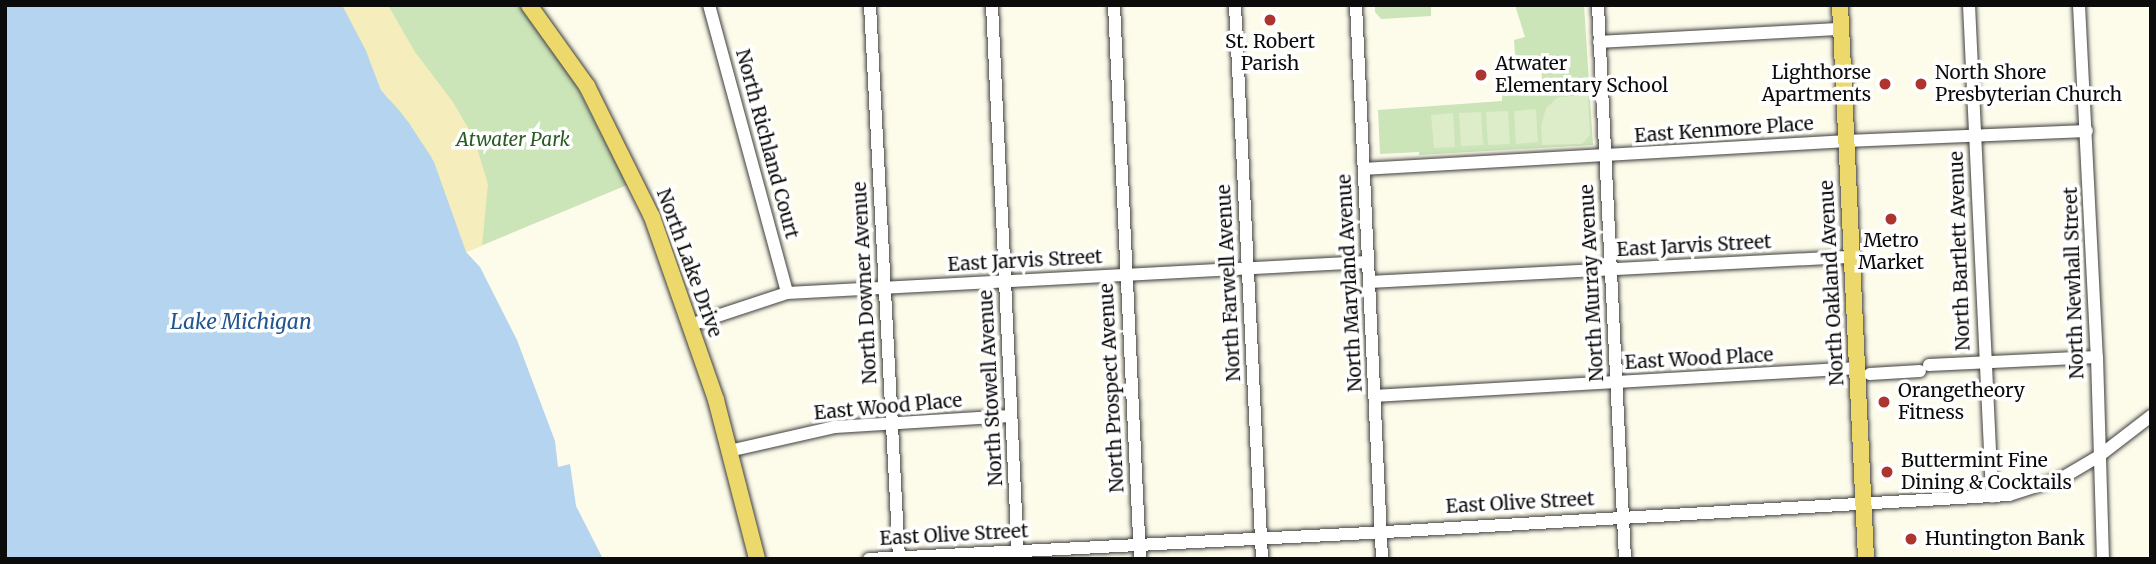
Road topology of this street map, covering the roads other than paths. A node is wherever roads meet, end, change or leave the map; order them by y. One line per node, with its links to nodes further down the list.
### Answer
1 (529, 5): 28 (main road, North Lake Drive)
2 (709, 5): 27 (street, North Richland Court)
3 (870, 5): 26 (street, North Downer Avenue)
4 (992, 5): 24 (street, North Stowell Avenue)
5 (1114, 5): 23 (street, North Prospect Avenue)
6 (1235, 5): 21 (street, North Farwell Avenue)
7 (1356, 5): 18 (street, North Maryland Avenue)
8 (1598, 5): 13 (street, North Murray Avenue)
9 (1840, 5): 12 (main road, North Oakland Avenue)
10 (1969, 5): 15 (street, North Bartlett Avenue)
11 (2080, 5): 14 (street, North Newhall Street)
12 (1841, 29): 13 (street); 16 (main road, North Oakland Avenue)
13 (1599, 42): 17 (street, North Murray Avenue)
14 (2087, 131): 15 (street, East Kenmore Place); 29 (street, North Newhall Street)
15 (1975, 136): 16 (street, East Kenmore Place); 30 (street, North Bartlett Avenue)
16 (1846, 141): 17 (street, East Kenmore Place); 19 (main road, North Oakland Avenue)
17 (1604, 157): 18 (street, East Kenmore Place); 22 (street, North Murray Avenue)
18 (1364, 169): 20 (street, North Maryland Avenue)
19 (1852, 257): 22 (street, East Jarvis Street); 31 (main road, North Oakland Avenue)
20 (1367, 262): 21 (street, East Jarvis Street); 25 (street, North Maryland Avenue)
21 (1248, 268): 23 (street, East Jarvis Street); 43 (street, North Farwell Avenue)
22 (1610, 269): 25 (street, East Jarvis Street); 32 (street, North Murray Avenue)
23 (1126, 275): 24 (street, East Jarvis Street); 44 (street, North Prospect Avenue)
24 (1005, 281): 26 (street, East Jarvis Street); 34 (street, North Stowell Avenue)
25 (1369, 282): 33 (street, North Maryland Avenue)
26 (884, 288): 27 (street, East Jarvis Street); 36 (street, North Downer Avenue)
27 (787, 293): 28 (street, East Jarvis Street)
28 (690, 325): 37 (main road, North Lake Drive)
29 (2097, 357): 30 (street); 38 (street, North Newhall Street)
30 (1984, 362): 31 (street, East Wood Place); 39 (street, North Bartlett Avenue)
31 (1863, 371): 32 (street, East Wood Place); 40 (main road, North Oakland Avenue)
32 (1616, 382): 33 (street, East Wood Place); 41 (street, North Murray Avenue)
33 (1374, 396): 42 (street, North Maryland Avenue)
34 (1011, 416): 36 (street, East Wood Place); 45 (street, North Stowell Avenue)
35 (2151, 416): 38 (street, East Olive Street)
36 (891, 423): 37 (street, East Wood Place); 46 (street, North Downer Avenue)
37 (729, 451): 47 (main road, North Lake Drive)
38 (2099, 456): 39 (street, East Olive Street); 54 (street, North Newhall Street)
39 (1992, 496): 40 (street, East Olive Street)
40 (1863, 503): 41 (street, East Olive Street); 53 (main road, North Oakland Avenue)
41 (1622, 516): 42 (street, East Olive Street); 52 (street, North Murray Avenue)
42 (1381, 532): 43 (street, East Olive Street); 51 (street, North Maryland Avenue)
43 (1261, 539): 44 (street, East Olive Street); 50 (street, North Farwell Avenue)
44 (1139, 544): 45 (street, East Olive Street); 49 (street, North Prospect Avenue)
45 (1018, 555): 46 (street, East Olive Street)
46 (899, 558): 48 (street, East Olive Street)
47 (757, 559)
48 (869, 559)
49 (1140, 559)
50 (1262, 559)
51 (1382, 559)
52 (1625, 559)
53 (1866, 559)
54 (2103, 559)

